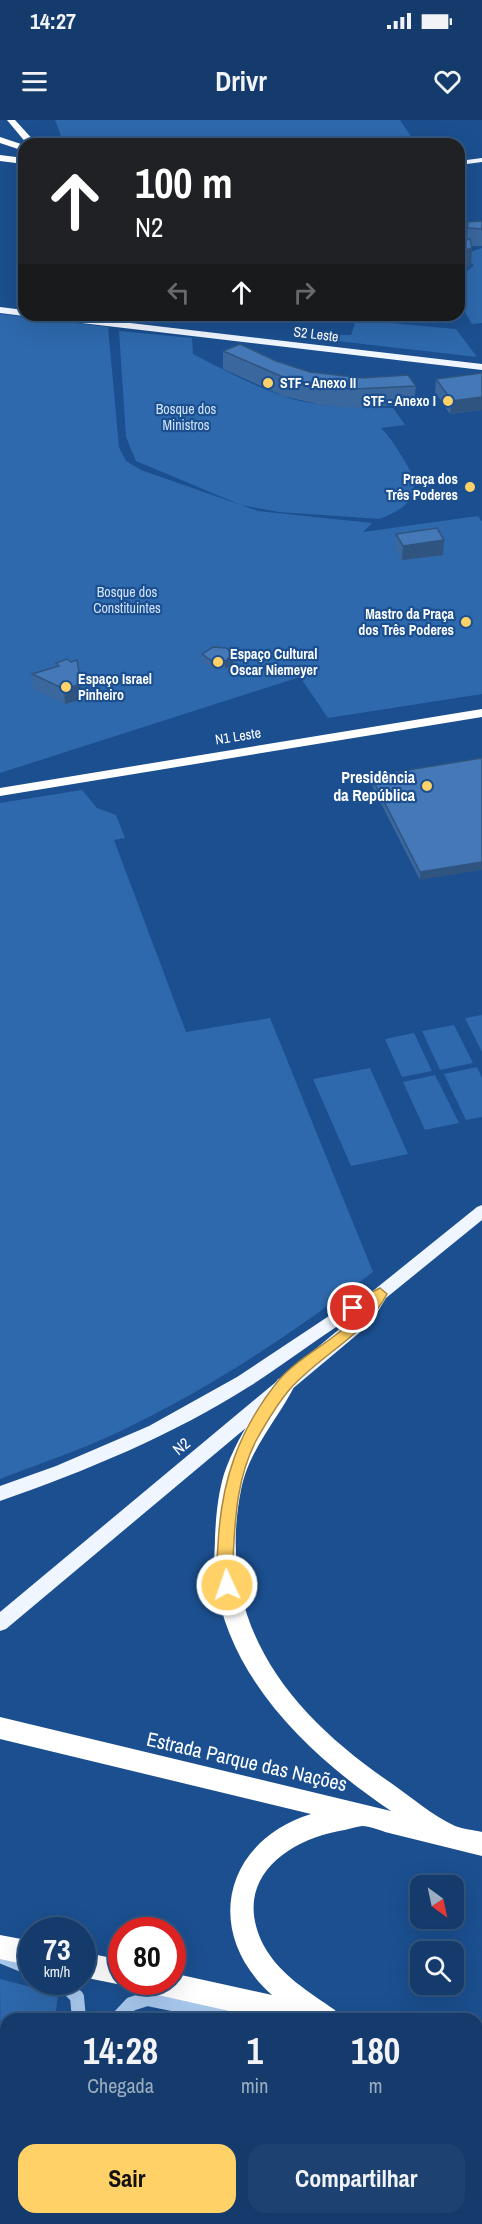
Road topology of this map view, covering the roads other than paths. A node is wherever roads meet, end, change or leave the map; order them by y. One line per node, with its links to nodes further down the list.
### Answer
1 (11, 120): 2 (highway)
2 (26, 138)
3 (0, 140): 4 (highway)
4 (18, 146)
5 (0, 153): 7 (highway)
6 (0, 158): 8 (highway)
7 (18, 158)
8 (18, 160)
9 (482, 160): 10 (main road)
10 (465, 163)
11 (471, 171): 12 (main road)
12 (465, 172)
13 (0, 310): 14 (main road)
14 (18, 312)
15 (90, 321): 16 (main road, S2 Leste)
16 (482, 367)
17 (482, 702): 19 (highway, N1 Leste)
18 (482, 713): 20 (highway, N1 Leste)
19 (0, 780)
20 (0, 792)
21 (482, 1211): 22 (main road, N2)
22 (380, 1294): 23 (main road, N2); 24 (main road, N2)
23 (285, 1384): 25 (main road, N2); 28 (highway)
24 (0, 1494)
25 (0, 1623)
26 (0, 1728): 27 (highway, Estrada Parque das Nações)
27 (363, 1815): 28 (highway, Estrada Parque das Nações); 40 (highway)
28 (451, 1837): 29 (highway, Estrada Parque das Nações)
29 (482, 1844)
30 (0, 1947): 31 (highway)
31 (18, 1951)
32 (0, 1956): 33 (street)
33 (18, 1963)
34 (186, 1988): 39 (highway)
35 (75, 1995): 36 (street)
36 (78, 2013)
37 (123, 2013): 38 (street)
38 (214, 2013)
39 (294, 2013)
40 (318, 2013)

